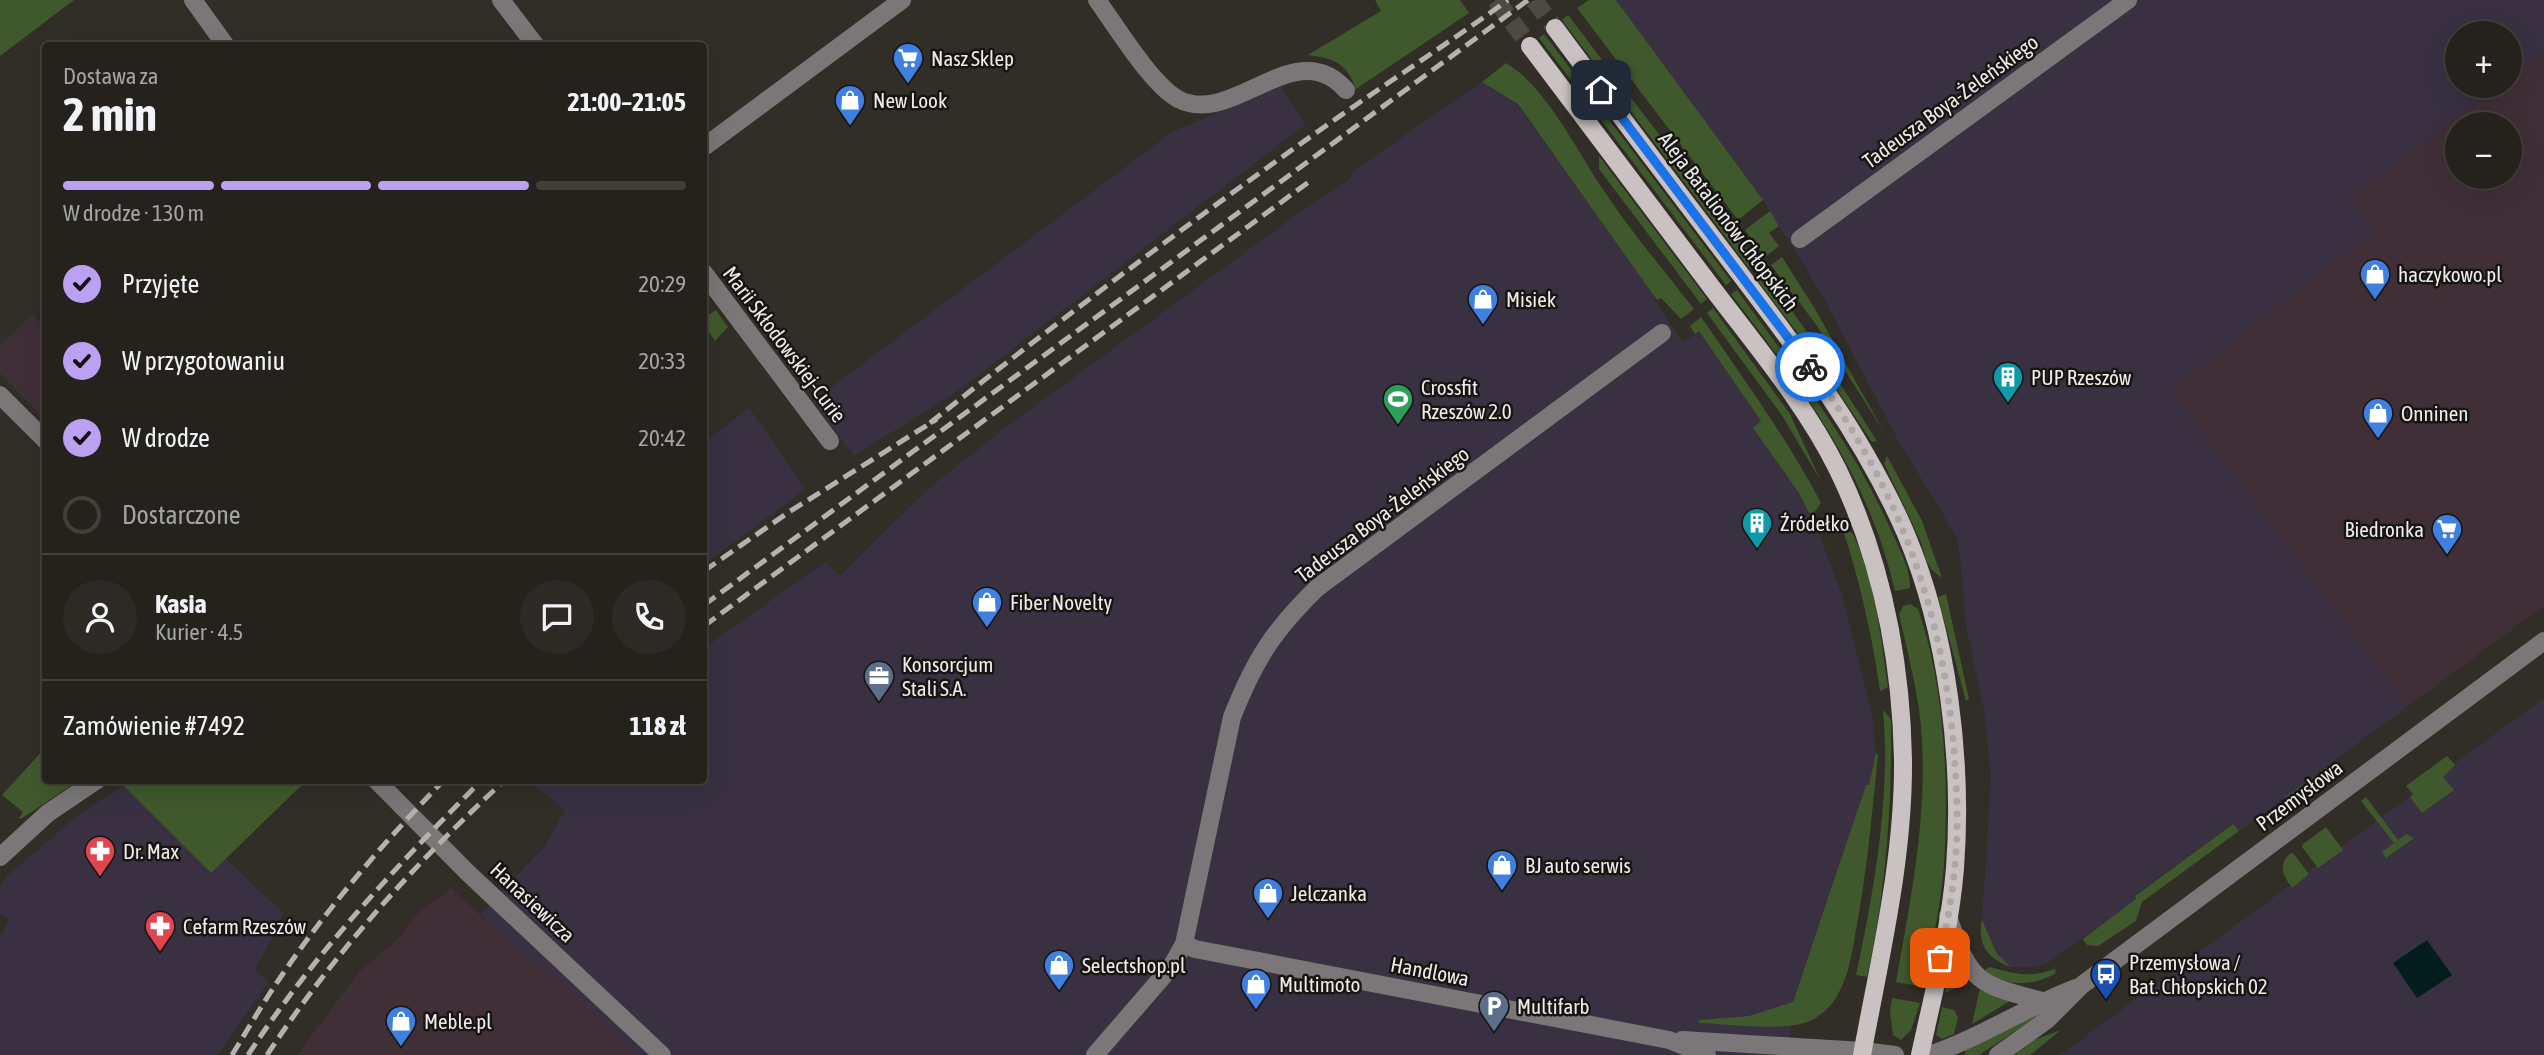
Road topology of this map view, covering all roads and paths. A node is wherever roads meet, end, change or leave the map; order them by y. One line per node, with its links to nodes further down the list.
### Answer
1 (193, 0): 7 (street)
2 (501, 0): 8 (street)
3 (902, 0): 11 (street)
4 (1097, 0): 10 (street)
5 (2128, 0): 12 (street, Tadeusza Boya-Żeleńskiego)
6 (1555, 28): 22 (main road, Aleja Batalionów Chłopskich)
7 (223, 42)
8 (533, 42)
9 (1530, 46): 27 (main road)
10 (1346, 90)
11 (707, 145)
12 (1800, 239)
13 (707, 277): 17 (street, Marii Skłodowskiej-Curie)
14 (1662, 333): 23 (street, Tadeusza Boya-Żeleńskiego)
15 (0, 395): 16 (street)
16 (42, 437)
17 (830, 442)
18 (2544, 641): 24 (street, Przemysłowa)
19 (91, 784): 21 (street)
20 (380, 784): 28 (street, Hanasiewicza)
21 (0, 857)
22 (1948, 916): 25 (street); 32 (main road, Aleja Batalionów Chłopskich)
23 (1184, 944): 26 (street, Handlowa); 29 (street, Tadeusza Boya-Żeleńskiego)
24 (2082, 985): 25 (street, Przemysłowa); 34 (street, Przemysłowa)
25 (2042, 1001): 33 (street, Przemysłowa)
26 (1669, 1040): 27 (street, Handlowa); 30 (street, Handlowa)
27 (1863, 1053): 31 (street, Handlowa)
28 (662, 1055)
29 (1095, 1055)
30 (1707, 1055)
31 (1895, 1055)
32 (1920, 1055)
33 (1929, 1055)
34 (1998, 1055)

